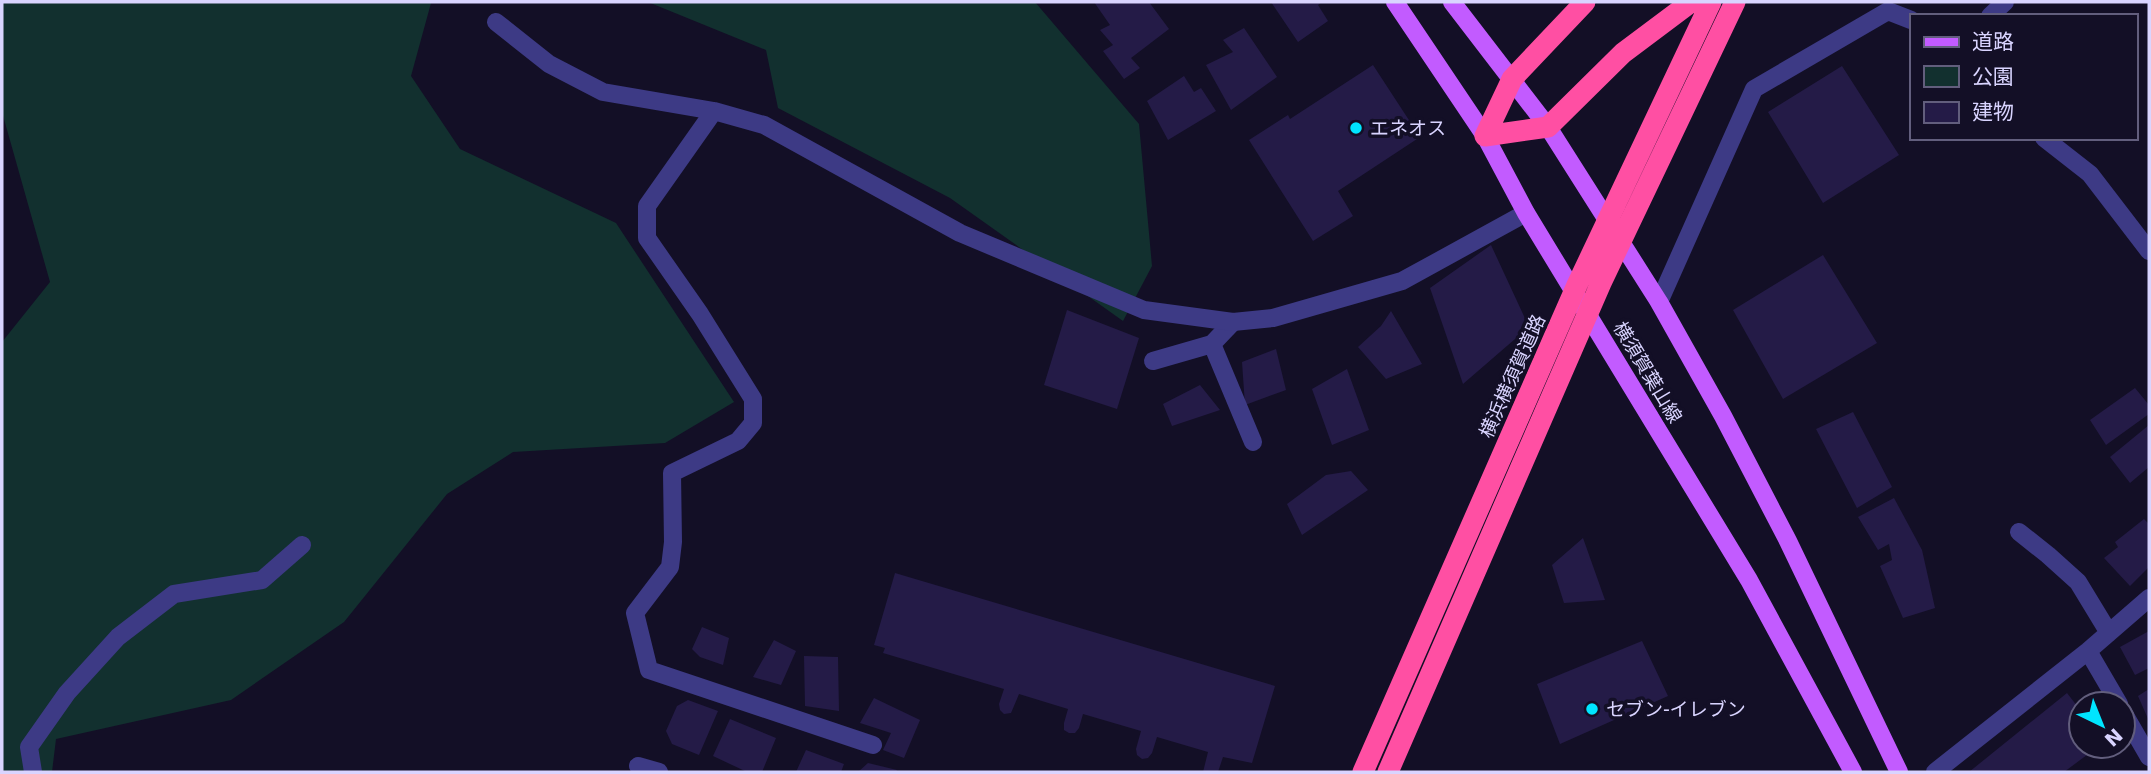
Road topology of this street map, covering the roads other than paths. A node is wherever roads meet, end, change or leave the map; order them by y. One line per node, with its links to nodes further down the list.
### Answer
1 (1395, 2): 15 (main road, 横須賀葉山線)
2 (1452, 2): 12 (main road)
3 (1585, 2): 12 (highway)
4 (1691, 2): 14 (highway)
5 (1711, 2): 36 (highway, 横浜横須賀道路)
6 (1735, 2): 37 (highway)
7 (2005, 2): 9 (street)
8 (1887, 6): 10 (street); 19 (street)
9 (1992, 14)
10 (1910, 19)
11 (496, 22): 13 (street)
12 (1512, 79): 14 (main road); 15 (highway)
13 (714, 111): 20 (street); 31 (street)
14 (1548, 127): 15 (highway); 19 (main road)
15 (1485, 136): 17 (main road, 横須賀葉山線)
16 (2047, 140): 18 (street)
17 (1526, 213): 20 (street); 38 (main road, 横須賀葉山線)
18 (2149, 251)
19 (1659, 302): 39 (main road)
20 (1233, 322): 21 (street)
21 (1212, 344): 22 (street); 23 (street)
22 (1153, 361)
23 (1253, 442)
24 (2018, 532): 27 (street)
25 (302, 545): 34 (street)
26 (2149, 598): 27 (street)
27 (2109, 633): 28 (street)
28 (2088, 651): 29 (street); 40 (street)
29 (2111, 690)
30 (2137, 736): 32 (street)
31 (873, 745)
32 (2149, 757)
33 (638, 766): 35 (street)
34 (33, 772)
35 (659, 772)
36 (1363, 772)
37 (1388, 772)
38 (1853, 772)
39 (1899, 772)
40 (1935, 772)

